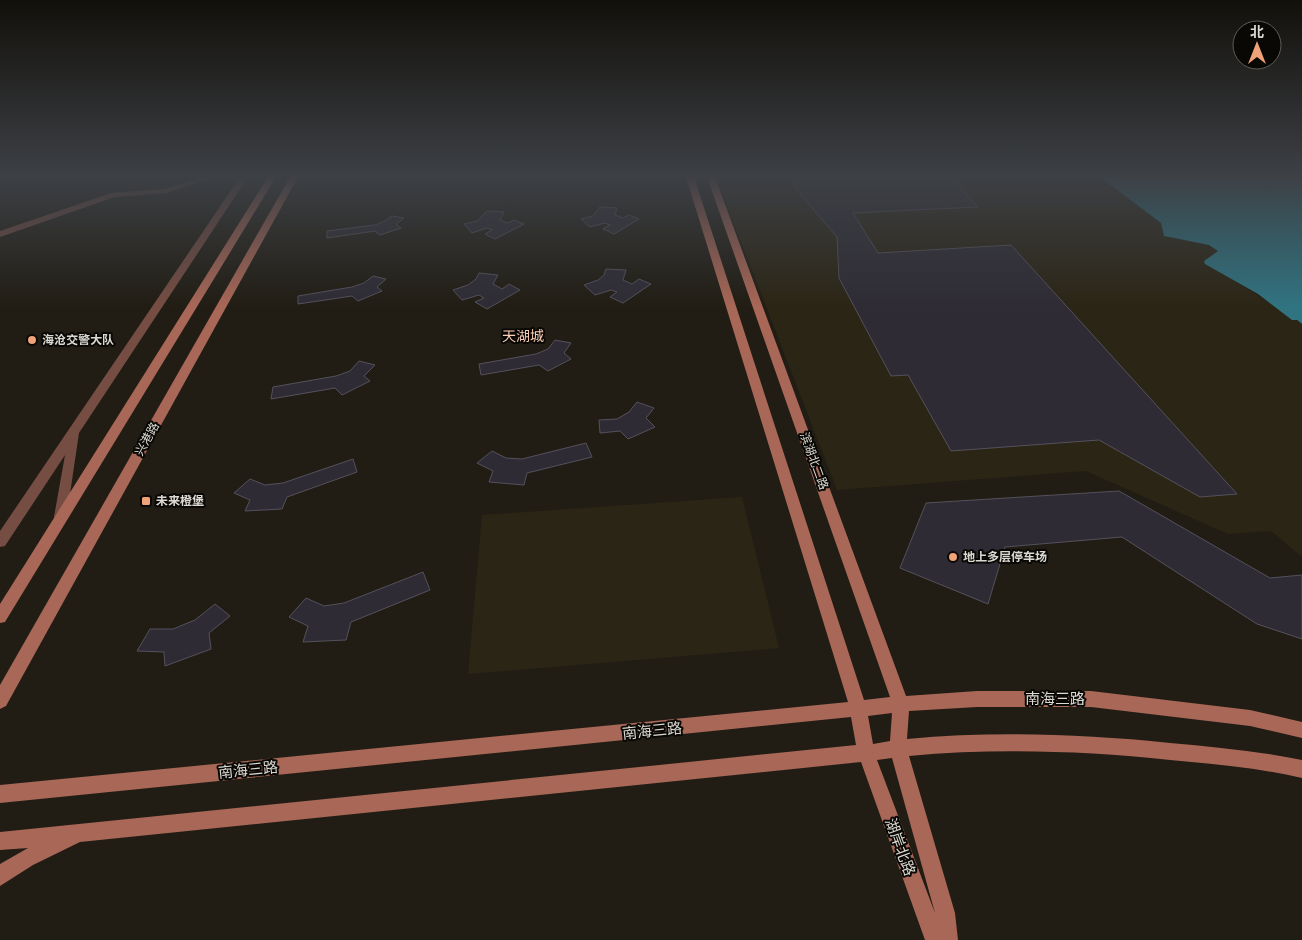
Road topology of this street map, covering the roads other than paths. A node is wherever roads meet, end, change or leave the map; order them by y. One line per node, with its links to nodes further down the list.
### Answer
1 (38, 221): 7 (street)
2 (214, 221): 8 (street)
3 (245, 221): 9 (main road)
4 (269, 221): 12 (main road, 兴港路)
5 (704, 221): 14 (main road)
6 (727, 221): 13 (main road, 滨湖北二路)
7 (0, 234)
8 (74, 429): 9 (street); 10 (street)
9 (61, 516): 11 (main road)
10 (0, 542)
11 (0, 617)
12 (0, 701)
13 (901, 704): 14 (main road, 南海三路); 15 (main road, 南海三路); 16 (main road, 滨湖北二路)
14 (858, 709): 17 (main road); 19 (main road, 南海三路)
15 (1302, 730)
16 (898, 748): 17 (main road); 18 (main road); 24 (main road, 湖岸北路)
17 (866, 753): 20 (main road); 23 (main road, 湖岸北路)
18 (1302, 769)
19 (0, 794)
20 (83, 833): 21 (main road); 22 (main road)
21 (0, 841)
22 (0, 876)
23 (935, 940)
24 (948, 940)

